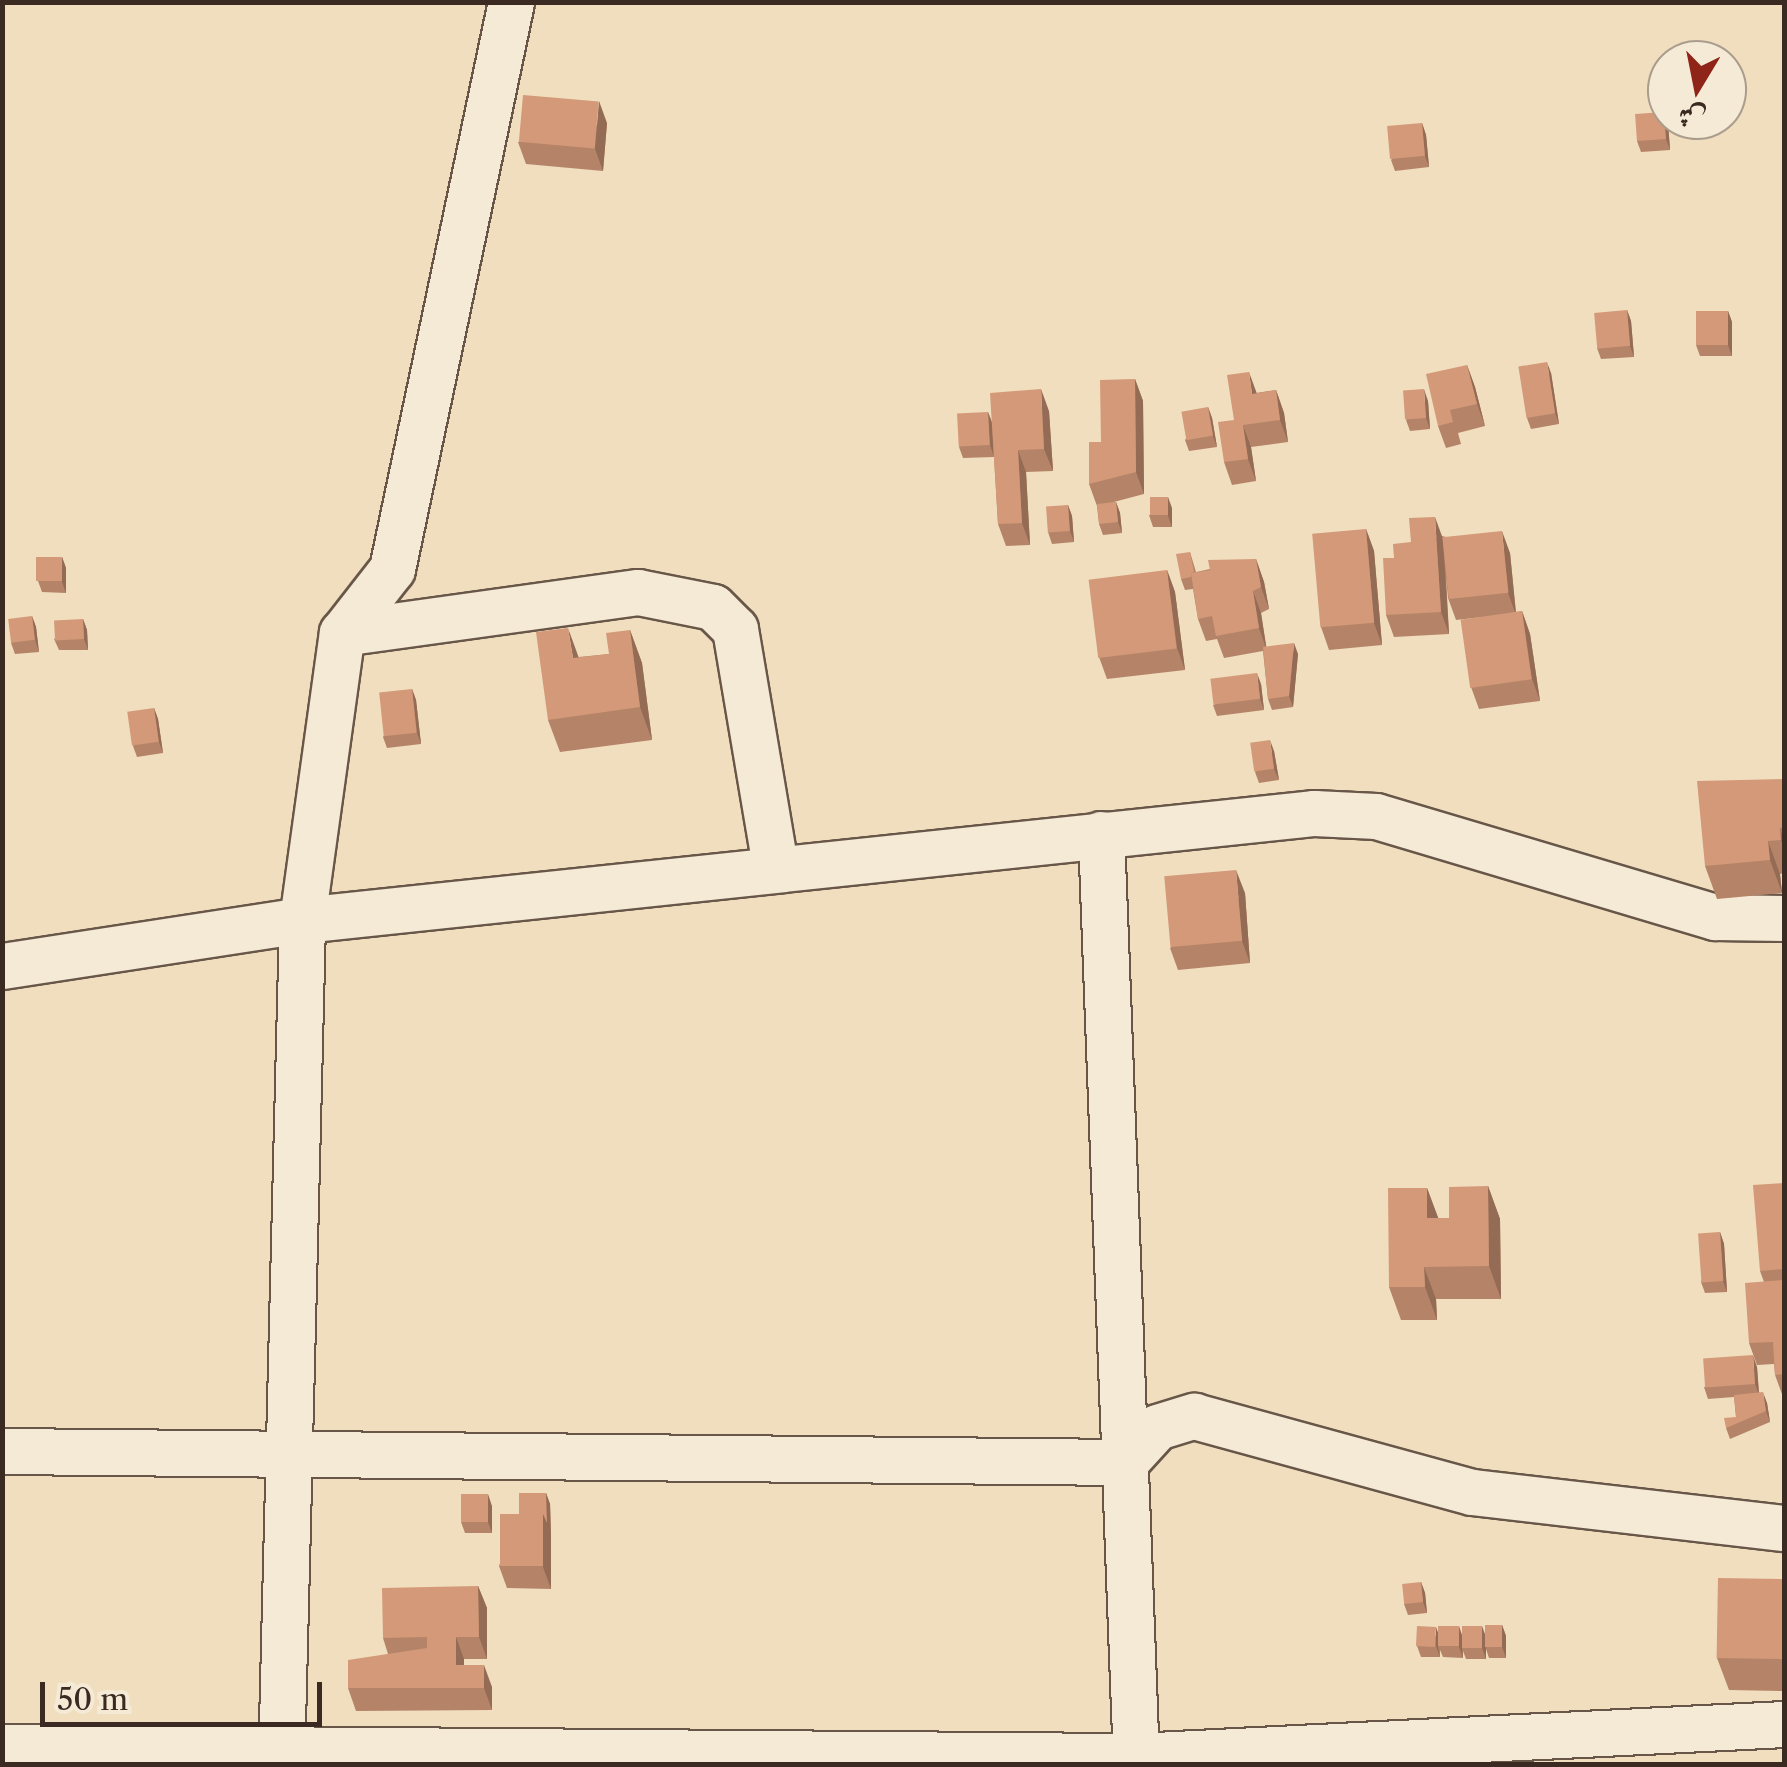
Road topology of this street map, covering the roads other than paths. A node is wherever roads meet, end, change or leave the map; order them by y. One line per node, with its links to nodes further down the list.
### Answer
1 (512, 2): 2 (street)
2 (342, 632): 4 (street); 6 (street)
3 (1100, 834): 4 (street); 5 (street); 10 (street)
4 (775, 866): 6 (street)
5 (1784, 918)
6 (302, 920): 7 (street); 9 (street)
7 (2, 966)
8 (2, 1451): 9 (street)
9 (295, 1455): 10 (street); 14 (street)
10 (1125, 1462): 11 (street); 15 (street)
11 (1784, 1528)
12 (1784, 1724): 15 (street)
13 (2, 1746): 14 (street)
14 (281, 1758): 15 (street)
15 (1136, 1760)

